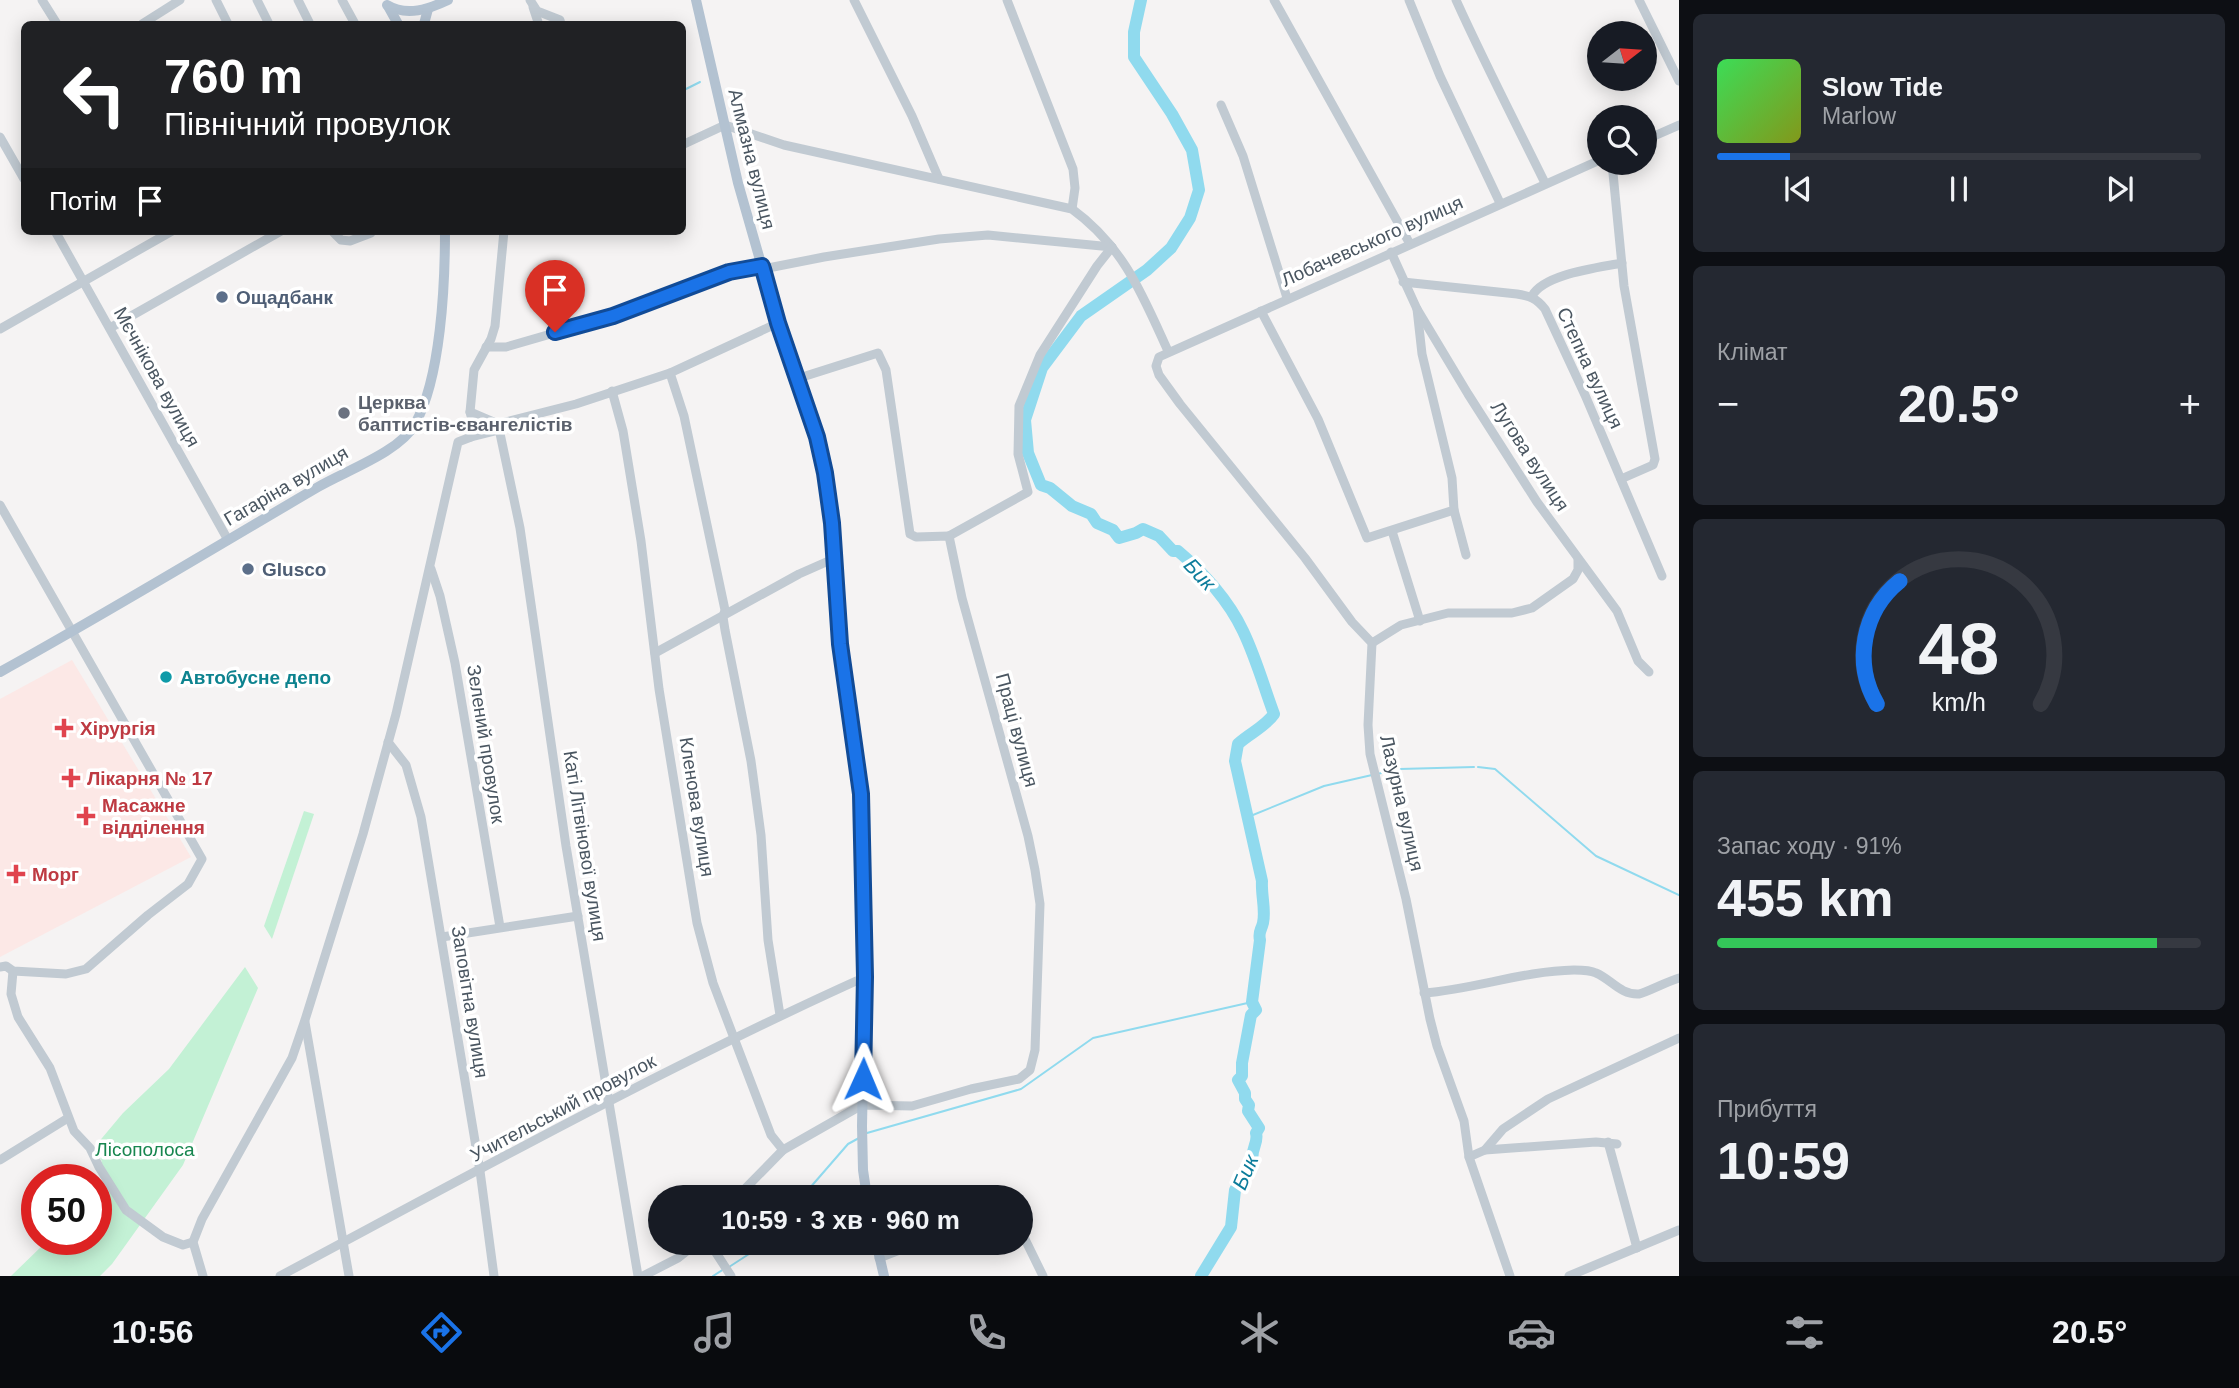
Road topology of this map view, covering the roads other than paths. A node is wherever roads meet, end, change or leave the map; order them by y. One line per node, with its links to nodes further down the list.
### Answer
1 (42, 0): 18 (street)
2 (180, 0): 19 (street)
3 (216, 0): 20 (street)
4 (257, 0): 21 (street)
5 (298, 0): 22 (street)
6 (342, 0): 23 (street)
7 (448, 0): 17 (main road)
8 (696, 0): 30 (main road, Алмазна вулиця)
9 (854, 0): 38 (street)
10 (1007, 0): 41 (street)
11 (1274, 0): 49 (street)
12 (1409, 0): 40 (street)
13 (1456, 0): 39 (street)
14 (1639, 0): 28 (street)
15 (386, 2): 17 (main road); 24 (main road)
16 (531, 2): 26 (street); 27 (street)
17 (428, 9): 25 (main road)
18 (55, 21)
19 (147, 21)
20 (226, 21)
21 (268, 21)
22 (308, 21)
23 (353, 21)
24 (396, 21)
25 (425, 21)
26 (538, 21)
27 (560, 21)
28 (1679, 81)
29 (1221, 105): 57 (street)
30 (725, 125): 34 (street); 38 (street); 53 (main road, Алмазна вулиця)
31 (1679, 125): 32 (street)
32 (1657, 135)
33 (0, 137): 36 (street)
34 (686, 143)
35 (1587, 165): 39 (street, Лобачевського вулиця)
36 (21, 173)
37 (1613, 175): 52 (street)
38 (939, 179): 41 (street)
39 (1545, 183): 40 (street, Лобачевського вулиця)
40 (1500, 203): 49 (street, Лобачевського вулиця)
41 (1072, 209): 50 (street)
42 (57, 235): 54 (street, Мєчнікова вулиця)
43 (165, 235): 54 (street)
44 (274, 235): 61 (street)
45 (336, 235): 46 (street)
46 (366, 235)
47 (445, 235): 76 (main road, Гагаріна вулиця)
48 (504, 235): 63 (street)
49 (1410, 244): 51 (street, Лобачевського вулиця)
50 (1112, 247): 53 (street); 64 (street); 75 (street)
51 (1391, 252): 55 (street, Лугова вулиця); 57 (street, Лобачевського вулиця)
52 (1622, 263): 56 (street); 71 (street)
53 (762, 267): 60 (main road, Алмазна вулиця); 63 (street)
54 (85, 281): 61 (street, Мєчнікова вулиця); 62 (street)
55 (1403, 282): 56 (street, Степна вулиця); 58 (street, Лугова вулиця)
56 (1532, 296): 71 (street, Степна вулиця)
57 (1287, 298): 59 (street, Лобачевського вулиця)
58 (1417, 309): 73 (street); 79 (street, Лугова вулиця)
59 (1261, 311): 64 (street, Лобачевського вулиця); 74 (street)
60 (778, 323): 65 (street); 66 (main road, Алмазна вулиця)
61 (110, 328): 76 (street, Мєчнікова вулиця)
62 (0, 329)
63 (486, 347): 68 (street)
64 (1163, 354): 85 (street)
65 (670, 373): 67 (street); 82 (street)
66 (796, 379): 75 (street); 78 (main road, Алмазна вулиця)
67 (612, 391): 69 (street); 86 (street, Кленова вулиця)
68 (470, 412): 69 (street); 70 (street)
69 (498, 427): 70 (street); 90 (street, Каті Літвінової вулиця)
70 (471, 437): 80 (street)
71 (1621, 479): 81 (street, Степна вулиця)
72 (0, 505): 84 (street)
73 (1454, 510): 74 (street); 77 (street)
74 (1392, 531): 83 (street)
75 (948, 536): 102 (street, Праці вулиця)
76 (228, 540): 84 (main road, Гагаріна вулиця)
77 (1466, 555)
78 (833, 559): 82 (street); 94 (main road, Алмазна вулиця)
79 (1578, 559): 83 (street); 88 (street, Лугова вулиця)
80 (430, 568): 89 (street); 91 (street, Зелений провулок)
81 (1662, 576)
82 (723, 617): 86 (street); 97 (street)
83 (1420, 621): 85 (street)
84 (73, 632): 87 (main road, Гагаріна вулиця); 93 (street)
85 (1373, 643): 96 (street, Лазурна вулиця)
86 (655, 653): 100 (street, Кленова вулиця)
87 (0, 672)
88 (1649, 672)
89 (388, 742): 92 (street, Заповітна вулиця); 98 (street)
90 (578, 916): 91 (street); 101 (street, Каті Літвінової вулиця)
91 (500, 927): 92 (street)
92 (442, 937): 108 (street, Заповітна вулиця)
93 (6, 968): 103 (street)
94 (865, 977): 97 (street, Учительський провулок); 102 (main road, Алмазна вулиця)
95 (1679, 978): 96 (street)
96 (1424, 993): 106 (street, Лазурна вулиця)
97 (780, 1015): 100 (street, Учительський провулок)
98 (305, 1020): 112 (street); 113 (street)
99 (1679, 1038): 105 (street)
100 (735, 1039): 101 (street, Учительський провулок); 104 (street, Кленова вулиця)
101 (608, 1101): 108 (street, Учительський провулок); 125 (street, Каті Літвінової вулиця)
102 (862, 1105): 104 (street); 110 (main road, Алмазна вулиця)
103 (68, 1118): 107 (street); 112 (street)
104 (783, 1150): 109 (street)
105 (1485, 1150): 106 (street); 114 (street)
106 (1469, 1157): 129 (street, Лазурна вулиця)
107 (0, 1160)
108 (480, 1171): 113 (street, Учительський провулок); 124 (street, Заповітна вулиця)
109 (749, 1185)
110 (865, 1185)
111 (1679, 1230): 114 (street)
112 (193, 1242): 121 (street)
113 (343, 1242): 122 (street, Учительський провулок); 123 (street)
114 (1637, 1248): 130 (street)
115 (682, 1255): 125 (street)
116 (718, 1255): 126 (street)
117 (878, 1255): 120 (main road)
118 (887, 1255): 120 (street)
119 (1033, 1255): 128 (street)
120 (879, 1258): 127 (main road)
121 (203, 1276)
122 (280, 1276)
123 (349, 1276)
124 (494, 1276)
125 (639, 1276)
126 (731, 1276)
127 (884, 1276)
128 (1043, 1276)
129 (1510, 1276)
130 (1569, 1276)

